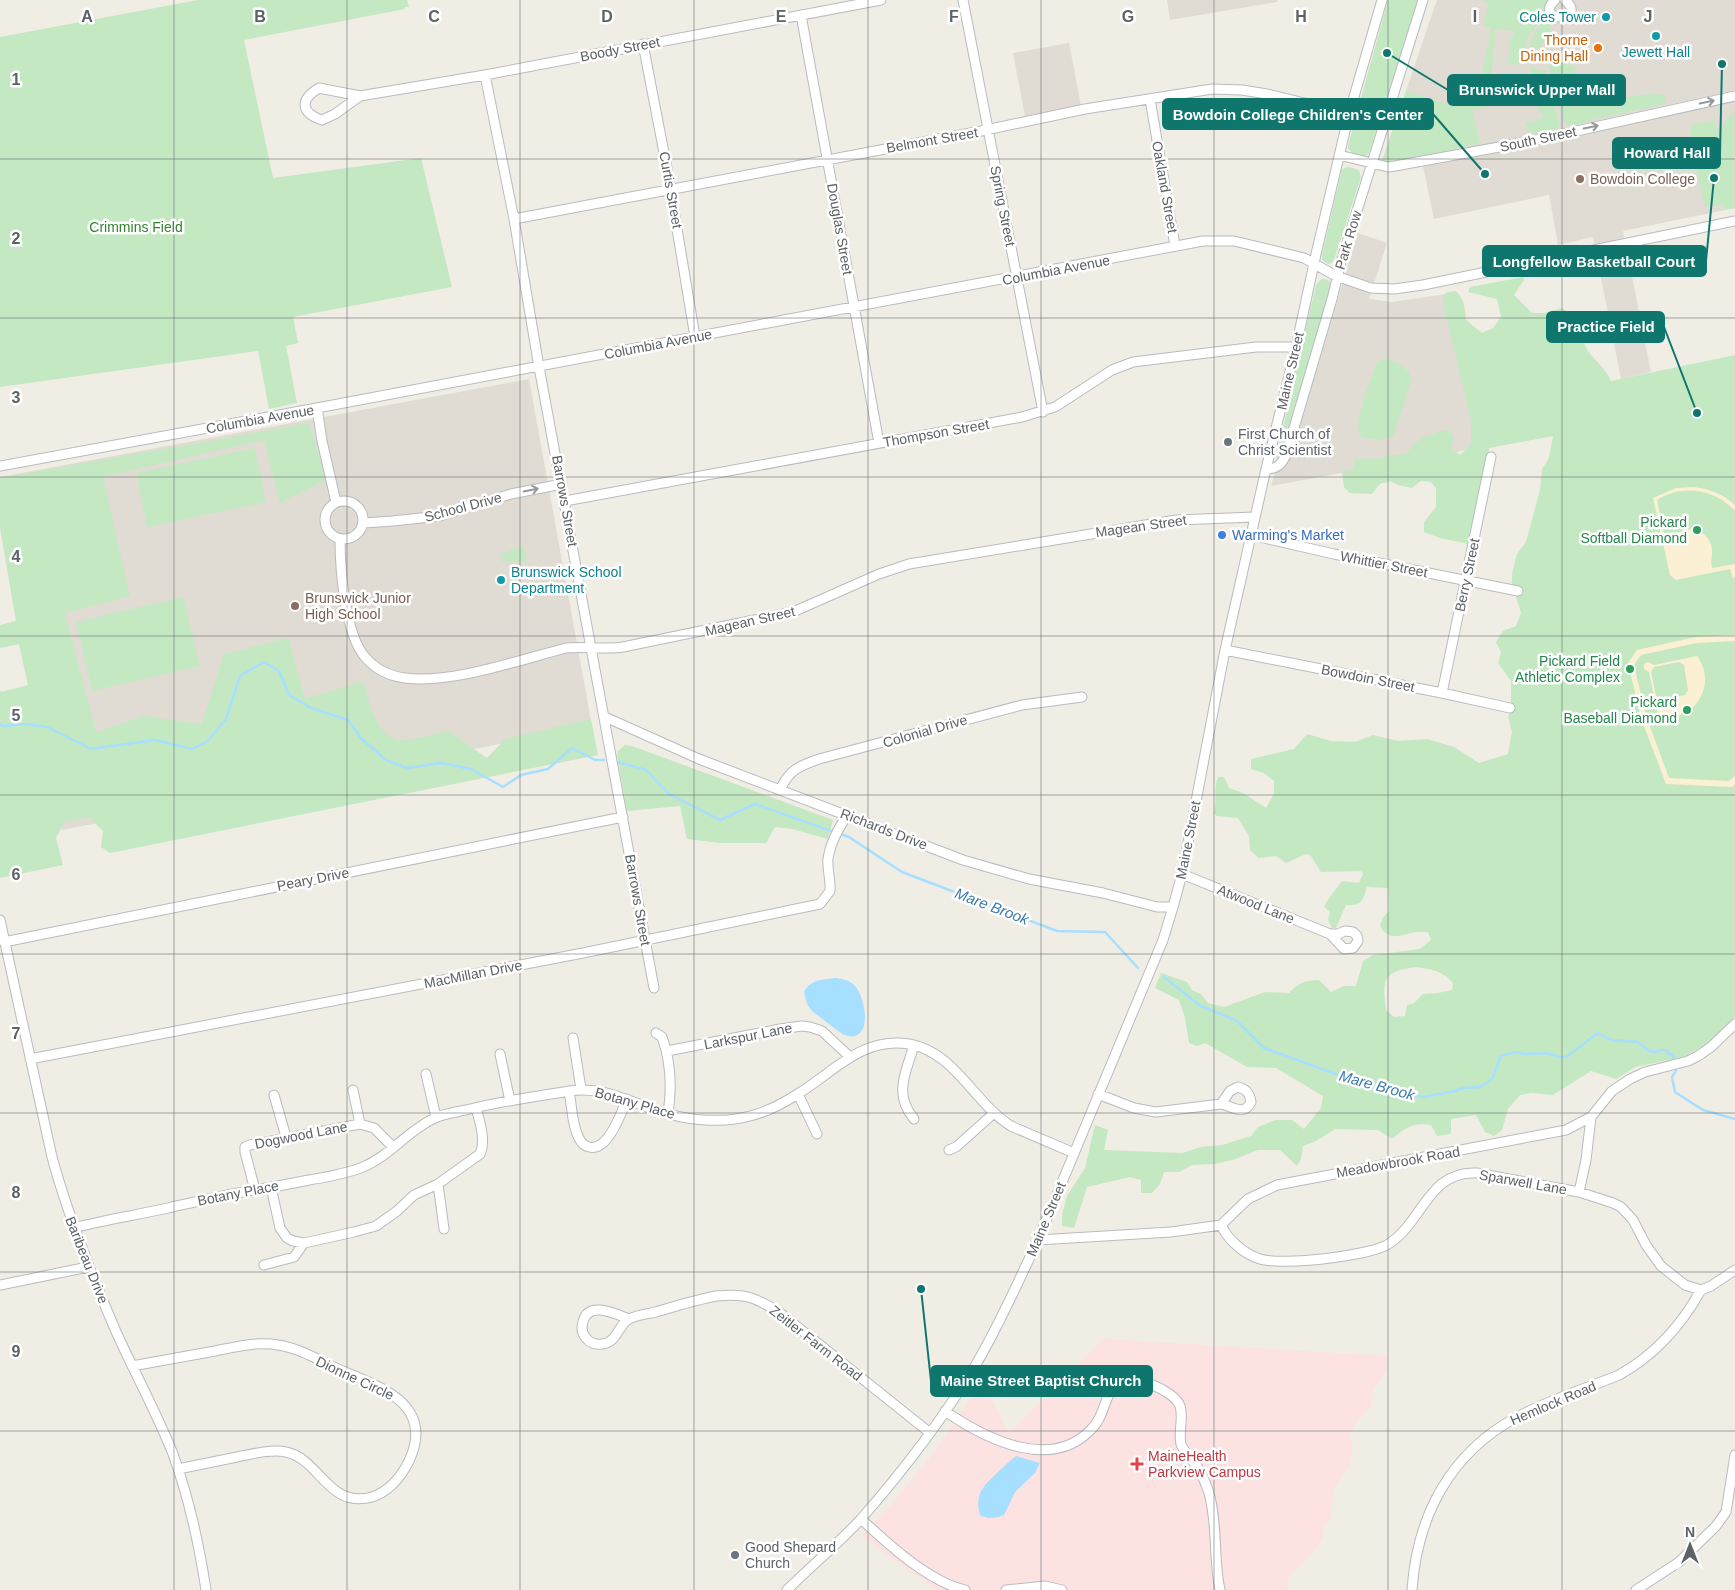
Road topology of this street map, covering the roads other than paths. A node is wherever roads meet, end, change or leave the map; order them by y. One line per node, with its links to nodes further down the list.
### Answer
1 (880, 0): 7 (street, Boody Street)
2 (963, 0): 14 (street, Spring Street)
3 (1382, 0): 13 (street, Maine Street)
4 (1423, 0): 17 (street, Park Row)
5 (1555, 0): 6 (street)
6 (1565, 0)
7 (801, 14): 8 (street, Boody Street); 16 (street, Douglas Street)
8 (643, 44): 9 (street, Boody Street); 18 (street, Curtis Street)
9 (485, 75): 10 (street, Boody Street); 19 (street, Barrows Street)
10 (360, 96): 10 (street, Boody Street)
11 (1735, 96): 17 (street, South Street, one-way to 11)
12 (1150, 99): 13 (street, Belmont Street); 14 (street, Belmont Street); 21 (street, Oakland Street)
13 (1349, 114): 15 (street, Maine Street)
14 (989, 130): 16 (street, Belmont Street); 24 (street, Spring Street)
15 (1340, 156): 17 (street, South Street); 22 (street, Maine Street)
16 (828, 159): 18 (street, Belmont Street); 25 (street, Douglas Street)
17 (1371, 163): 23 (street, Park Row)
18 (671, 189): 19 (street, Belmont Street); 26 (street, Curtis Street)
19 (514, 219): 28 (street, Barrows Street)
20 (1735, 221): 23 (street, Columbia Avenue)
21 (1175, 246): 22 (street, Columbia Avenue); 24 (street, Columbia Avenue)
22 (1314, 263): 23 (street, Columbia Avenue); 27 (street, Maine Street)
23 (1336, 276): 34 (street, Park Row)
24 (1017, 277): 25 (street, Columbia Avenue); 30 (street, Spring Street)
25 (855, 308): 26 (street, Columbia Avenue); 31 (street, Douglas Street)
26 (695, 336): 28 (street, Columbia Avenue)
27 (1296, 347): 30 (street, Thompson Street); 34 (street, Maine Street)
28 (540, 367): 29 (street, Columbia Avenue); 35 (street, Barrows Street)
29 (317, 408): 33 (street, Columbia Avenue); 37 (street)
30 (1043, 412): 31 (street, Thompson Street)
31 (879, 443): 36 (street, Thompson Street)
32 (1491, 457): 42 (street, Berry Street)
33 (0, 466)
34 (1266, 469): 38 (street, Maine Street)
35 (562, 484): 36 (street, Barrows Street); 39 (street, School Drive, one-way to 35)
36 (565, 501): 44 (street, Barrows Street)
37 (336, 502): 39 (street); 41 (street)
38 (1255, 517): 40 (street, Maine Street); 44 (street, Magean Street)
39 (364, 523): 41 (street)
40 (1252, 535): 42 (street, Whittier Street); 45 (street, Maine Street)
41 (340, 539): 44 (street, Magean Street)
42 (1465, 580): 43 (street, Whittier Street); 46 (street, Berry Street)
43 (1518, 590)
44 (592, 648): 49 (street, Barrows Street)
45 (1225, 650): 46 (street, Bowdoin Street); 53 (street, Maine Street)
46 (1442, 693): 48 (street, Bowdoin Street)
47 (1082, 697): 50 (street, Colonial Drive)
48 (1510, 708)
49 (605, 717): 50 (street, Richards Drive); 52 (street, Barrows Street)
50 (780, 790): 51 (street, Richards Drive)
51 (847, 815): 54 (street, Richards Drive); 57 (street, MacMillan Drive)
52 (623, 817): 57 (street, Barrows Street); 58 (street, Peary Drive)
53 (1182, 874): 54 (street, Maine Street); 56 (street, Atwood Lane)
54 (1173, 907): 74 (street, Maine Street)
55 (0, 920): 58 (street, Baribeau Drive)
56 (1330, 934)
57 (646, 940): 59 (street, Barrows Street); 67 (street, MacMillan Drive)
58 (4, 942): 67 (street, Baribeau Drive)
59 (654, 988)
60 (1735, 1024): 82 (street, Meadowbrook Road)
61 (656, 1033): 64 (street)
62 (573, 1038): 69 (street)
63 (914, 1045): 66 (street, Botany Place); 80 (street, Botany Place); 83 (street)
64 (667, 1051): 66 (street, Larkspur Lane); 79 (street)
65 (500, 1054): 76 (street)
66 (849, 1056): 73 (street, Botany Place)
67 (30, 1059): 95 (street, Baribeau Drive)
68 (426, 1074): 81 (street)
69 (581, 1089): 71 (street, Botany Place); 75 (street, Botany Place)
70 (353, 1090): 84 (street)
71 (569, 1091): 75 (street); 76 (street, Botany Place)
72 (274, 1094): 86 (street)
73 (798, 1094): 79 (street, Botany Place); 85 (street)
74 (1098, 1094): 77 (street); 89 (street, Maine Street)
75 (627, 1099): 79 (street, Botany Place)
76 (510, 1101): 78 (street, Botany Place)
77 (1221, 1104)
78 (476, 1108): 81 (street, Botany Place); 90 (street)
79 (668, 1114)
80 (993, 1114): 88 (street); 89 (street, Botany Place)
81 (436, 1117): 87 (street, Botany Place)
82 (1591, 1117): 93 (street); 94 (street, Meadowbrook Road)
83 (914, 1119)
84 (360, 1124): 86 (street, Dogwood Lane); 87 (street, Dogwood Lane)
85 (817, 1134)
86 (286, 1137): 92 (street, Dogwood Lane)
87 (393, 1147): 91 (street, Botany Place)
88 (949, 1150)
89 (1074, 1153): 97 (street, Maine Street)
90 (438, 1184): 96 (street); 98 (street)
91 (271, 1187): 92 (street, Botany Place); 98 (street)
92 (255, 1190): 95 (street, Botany Place)
93 (1579, 1192): 94 (street, Sparwell Lane); 103 (street, Sparwell Lane)
94 (1221, 1225): 97 (street)
95 (73, 1228): 100 (street, Baribeau Drive)
96 (444, 1229)
97 (1038, 1240): 106 (street, Maine Street)
98 (304, 1243): 99 (street)
99 (264, 1266)
100 (88, 1267): 102 (street); 105 (street, Baribeau Drive)
101 (1735, 1270): 103 (street)
102 (0, 1286)
103 (1700, 1290): 119 (street, Hemlock Road)
104 (629, 1319): 104 (street); 107 (street, Zeitler Farm Road)
105 (132, 1366): 109 (street, Baribeau Drive); 109 (street, Dionne Circle)
106 (945, 1411): 107 (street, Maine Street); 118 (street)
107 (930, 1433): 112 (street, Maine Street)
108 (1735, 1455): 110 (street)
109 (178, 1469): 113 (street, Baribeau Drive)
110 (1726, 1512): 111 (street); 120 (street)
111 (1735, 1516)
112 (860, 1519): 114 (street, Maine Street); 115 (street)
113 (206, 1590)
114 (787, 1590)
115 (965, 1590)
116 (1006, 1590): 117 (street)
117 (1062, 1590)
118 (1220, 1590)
119 (1412, 1590)
120 (1636, 1590)

